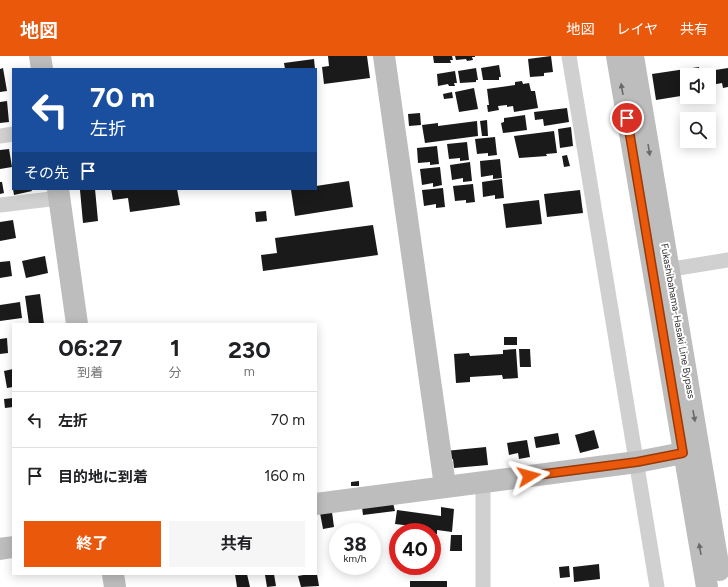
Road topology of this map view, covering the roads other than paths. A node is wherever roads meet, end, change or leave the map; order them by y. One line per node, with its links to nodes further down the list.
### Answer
1 (40, 56): 6 (main road)
2 (384, 56): 17 (main road)
3 (569, 56): 15 (street)
4 (617, 56): 12 (main road, Fukashibahama-Hasaki Line Bypass, one-way to 4)
5 (633, 56): 12 (main road, Fukashibahama-Hasaki Line Bypass, one-way to 12)
6 (42, 68)
7 (12, 134): 8 (street)
8 (0, 136)
9 (58, 194): 10 (street); 13 (main road)
10 (0, 205)
11 (728, 260): 12 (street)
12 (661, 271): 14 (main road, Fukashibahama-Hasaki Line Bypass); 26 (main road, Fukashibahama-Hasaki Line Bypass, one-way to 26)
13 (77, 323)
14 (683, 453): 15 (main road); 25 (main road, Fukashibahama-Hasaki Line Bypass, one-way to 14)
15 (637, 462): 16 (main road); 24 (street)
16 (483, 482): 17 (main road); 23 (street)
17 (445, 486): 18 (main road)
18 (317, 504)
19 (12, 547): 20 (main road)
20 (0, 549)
21 (113, 575): 22 (main road)
22 (115, 587)
23 (483, 587)
24 (657, 587)
25 (707, 587)
26 (722, 587)

